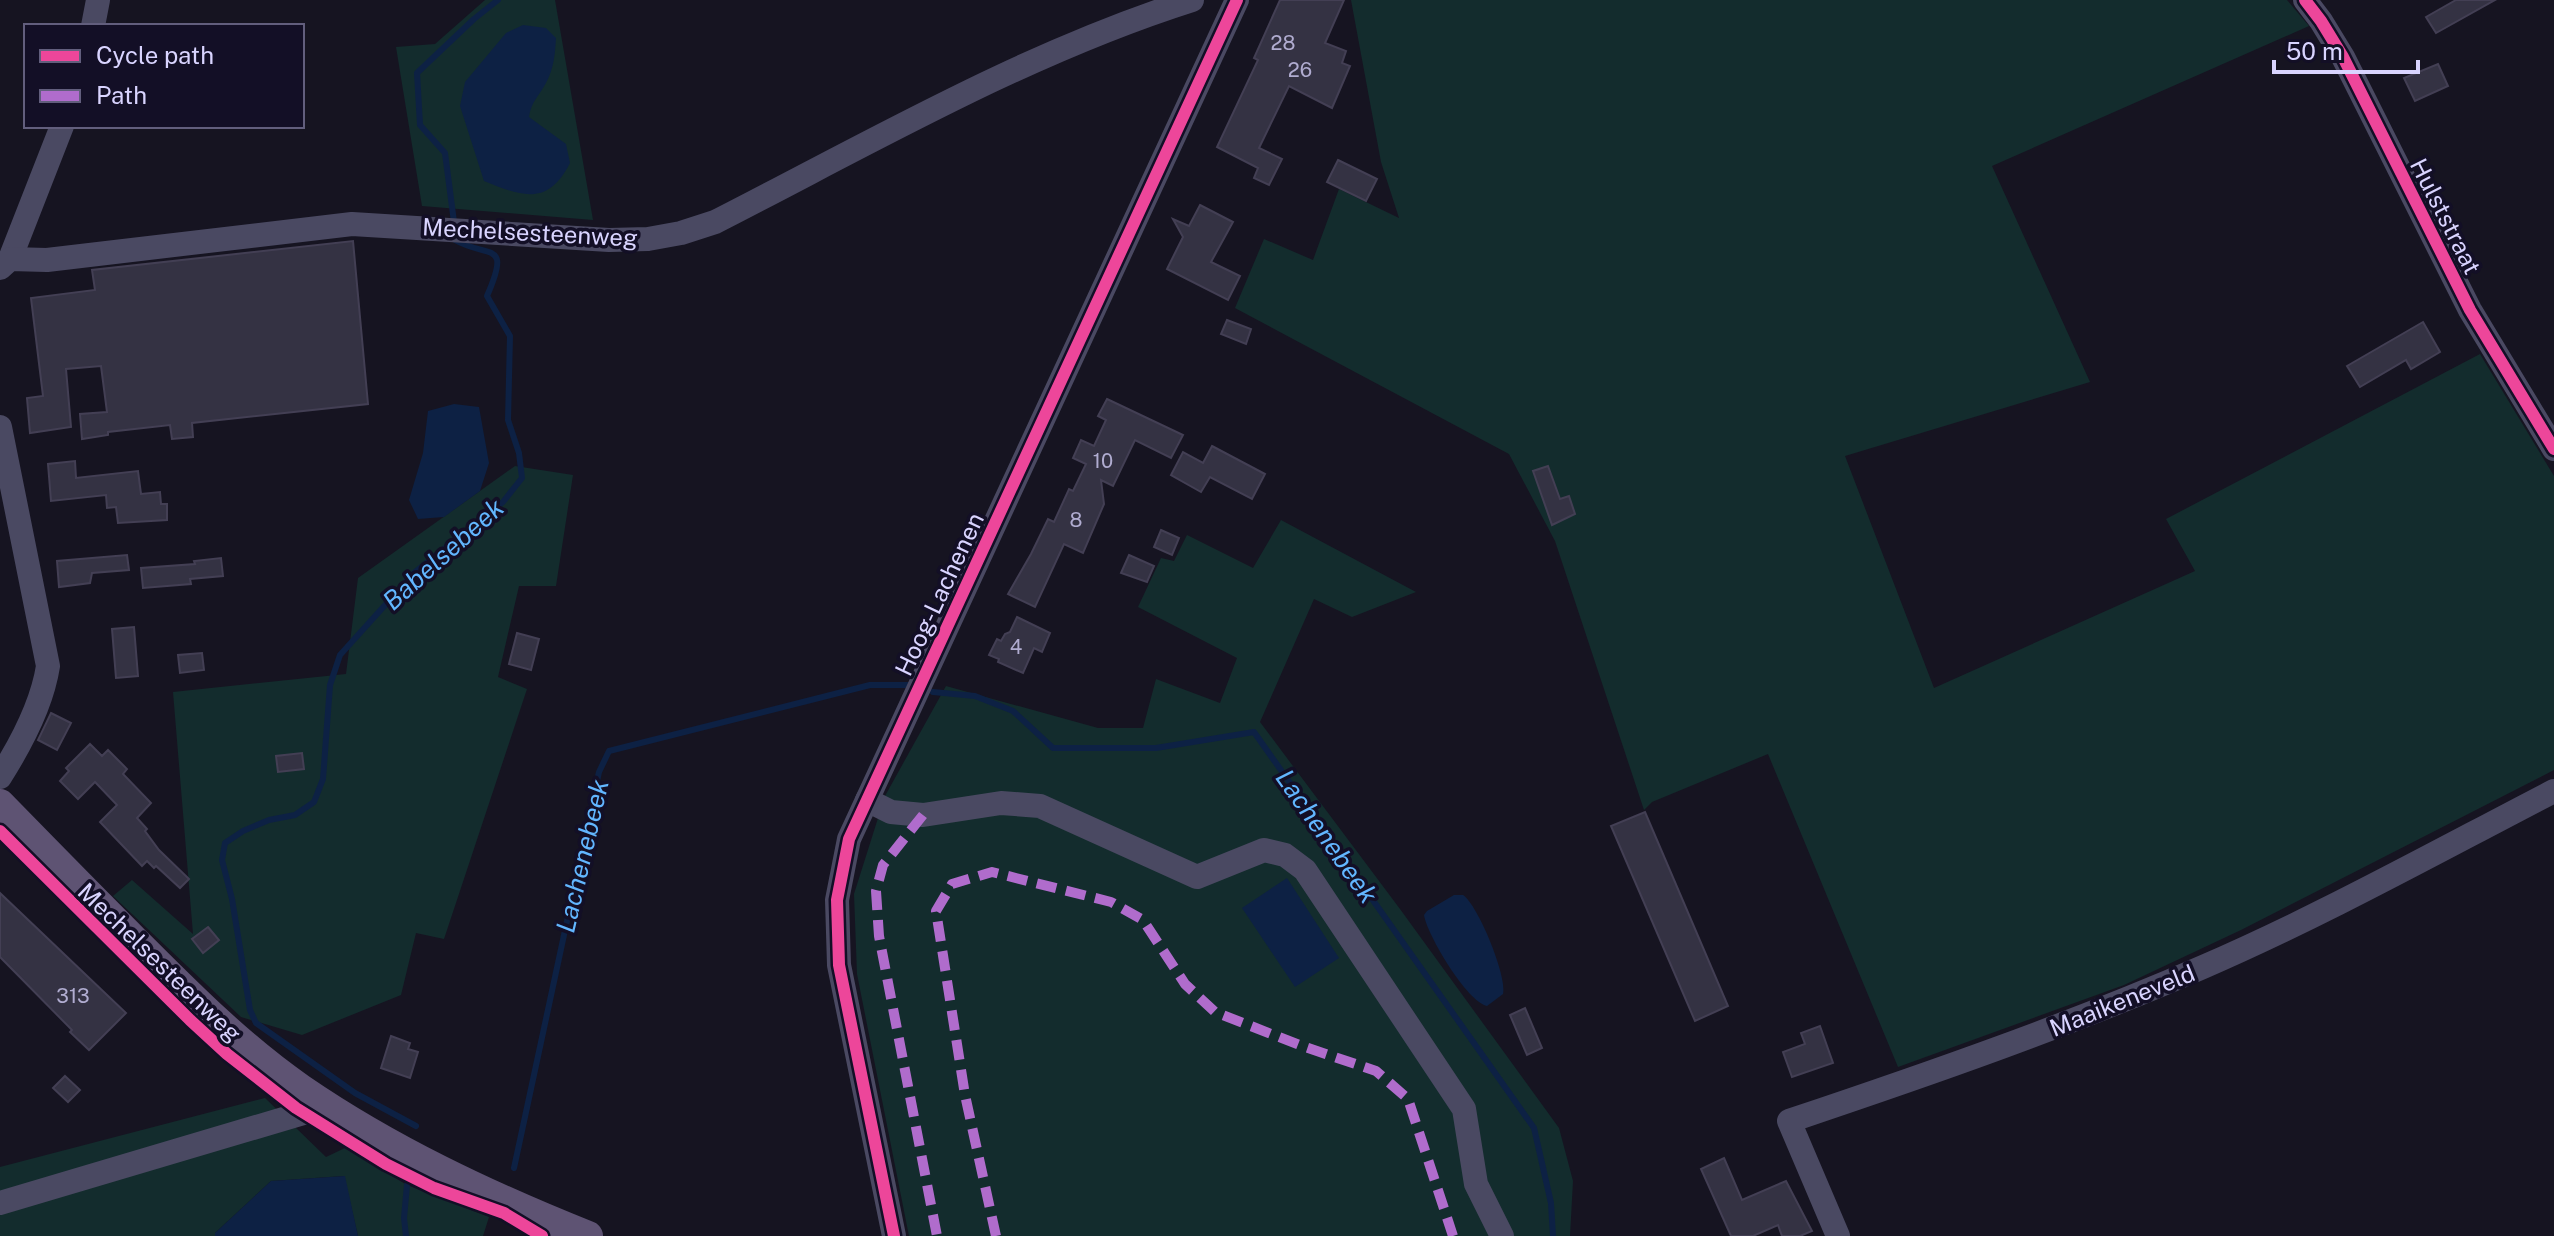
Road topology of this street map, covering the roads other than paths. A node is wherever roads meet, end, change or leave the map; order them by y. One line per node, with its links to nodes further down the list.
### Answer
1 (98, 0): 5 (street)
2 (1192, 0): 7 (street, Mechelsesteenweg)
3 (1237, 0): 12 (street, Hoog-Lachenen)
4 (2305, 0): 9 (street, Hulststraat)
5 (93, 24)
6 (61, 128): 7 (street, Mechelsesteenweg)
7 (5, 263)
8 (0, 427): 10 (street)
9 (2554, 449)
10 (0, 777)
11 (2554, 791): 19 (street, Maaikeneveld)
12 (867, 800): 17 (street, Hoog-Lachenen); 18 (street)
13 (0, 804): 14 (main road, Mechelsesteenweg)
14 (327, 1106): 15 (street); 16 (main road, Mechelsesteenweg)
15 (0, 1203)
16 (588, 1236)
17 (894, 1236)
18 (1502, 1236)
19 (1838, 1236)

